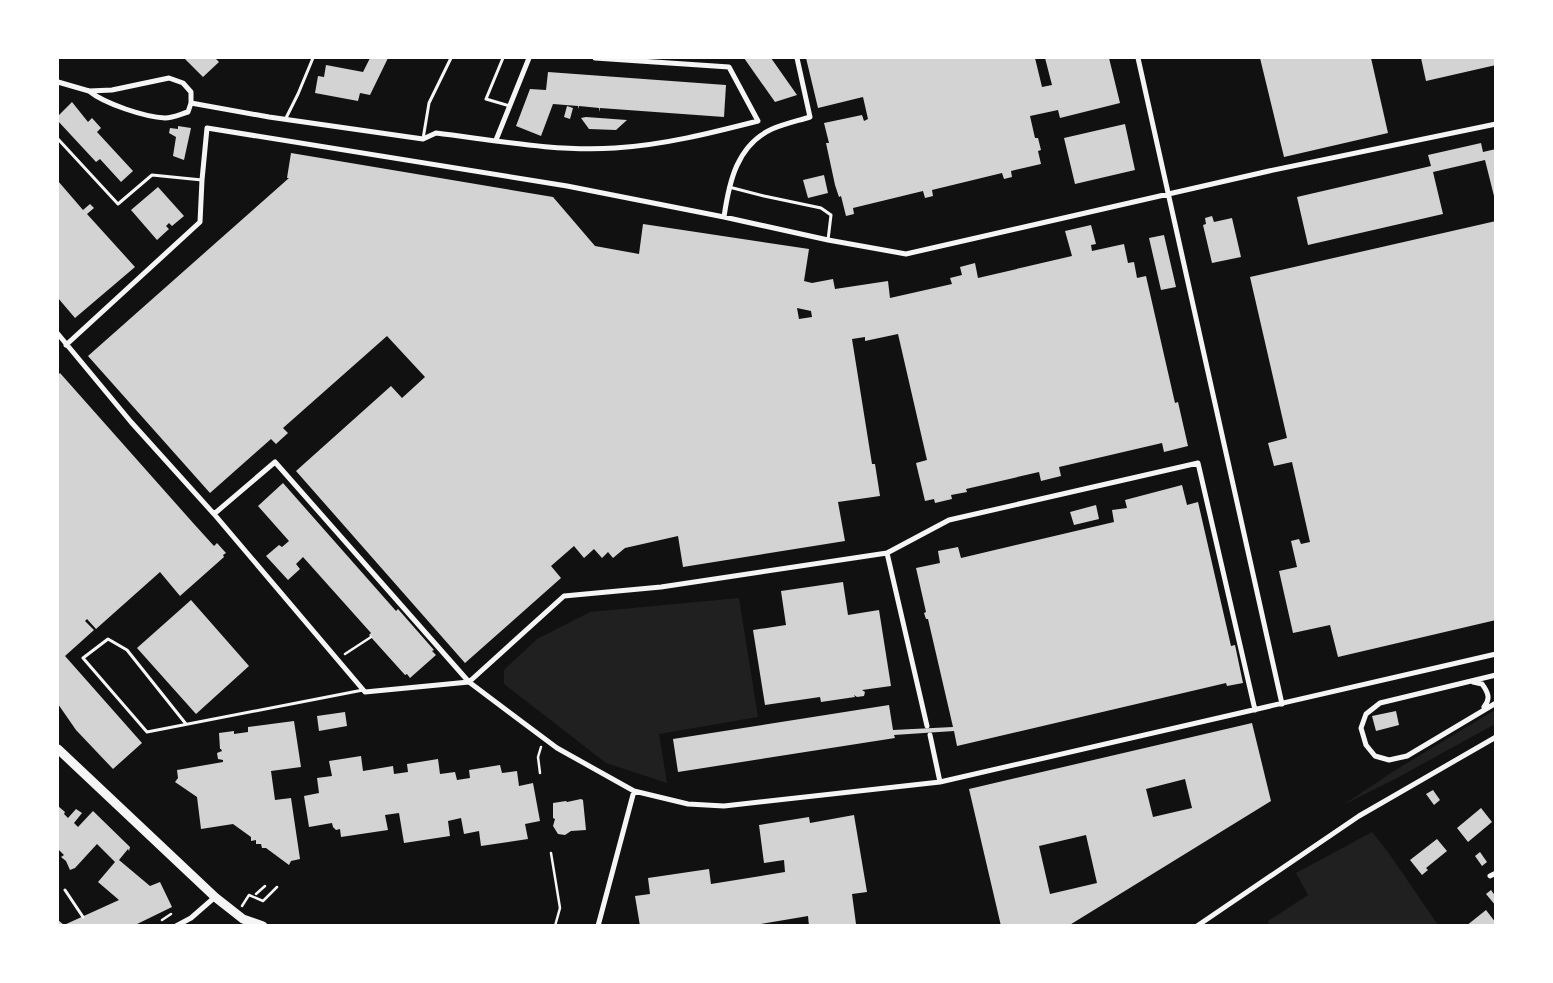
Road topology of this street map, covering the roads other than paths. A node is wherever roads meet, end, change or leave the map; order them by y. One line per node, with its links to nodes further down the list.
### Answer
1 (313, 58): 12 (lane)
2 (451, 58): 14 (lane)
3 (503, 58): 11 (lane)
4 (529, 58): 11 (street)
5 (595, 58): 16 (street)
6 (797, 58): 18 (street)
7 (1138, 58): 19 (street)
8 (58, 82): 9 (street)
9 (89, 91): 10 (street); 10 (street)
10 (192, 103): 12 (street)
11 (510, 106): 16 (street)
12 (286, 118): 14 (street)
13 (1496, 124): 19 (street)
14 (423, 138): 16 (street)
15 (58, 139): 17 (lane)
16 (496, 140)
17 (202, 180): 20 (street); 23 (street)
18 (729, 187): 20 (street); 21 (lane)
19 (1169, 194): 21 (street); 32 (street)
20 (724, 217): 21 (street)
21 (828, 240)
22 (58, 334): 23 (street)
23 (66, 345): 24 (street)
24 (214, 514): 28 (street); 30 (street)
25 (887, 553): 28 (street); 33 (street); 36 (street)
26 (1496, 654): 32 (street)
27 (1496, 675): 29 (street)
28 (469, 682): 30 (street); 41 (street)
29 (1472, 682): 34 (street); 34 (street)
30 (363, 690): 35 (lane)
31 (1496, 703): 34 (street)
32 (1282, 704): 33 (street)
33 (1255, 710): 40 (street)
34 (1481, 712)
35 (186, 724): 35 (lane)
36 (927, 726)
37 (930, 735): 40 (street)
38 (1496, 738): 47 (street)
39 (59, 748): 45 (main road)
40 (940, 782): 41 (street)
41 (634, 791): 50 (street)
42 (1496, 872): 43 (street)
43 (1490, 876)
44 (65, 890): 46 (lane)
45 (215, 897): 48 (street); 49 (main road)
46 (84, 917)
47 (1200, 925)
48 (176, 926)
49 (263, 926)
50 (598, 926)

